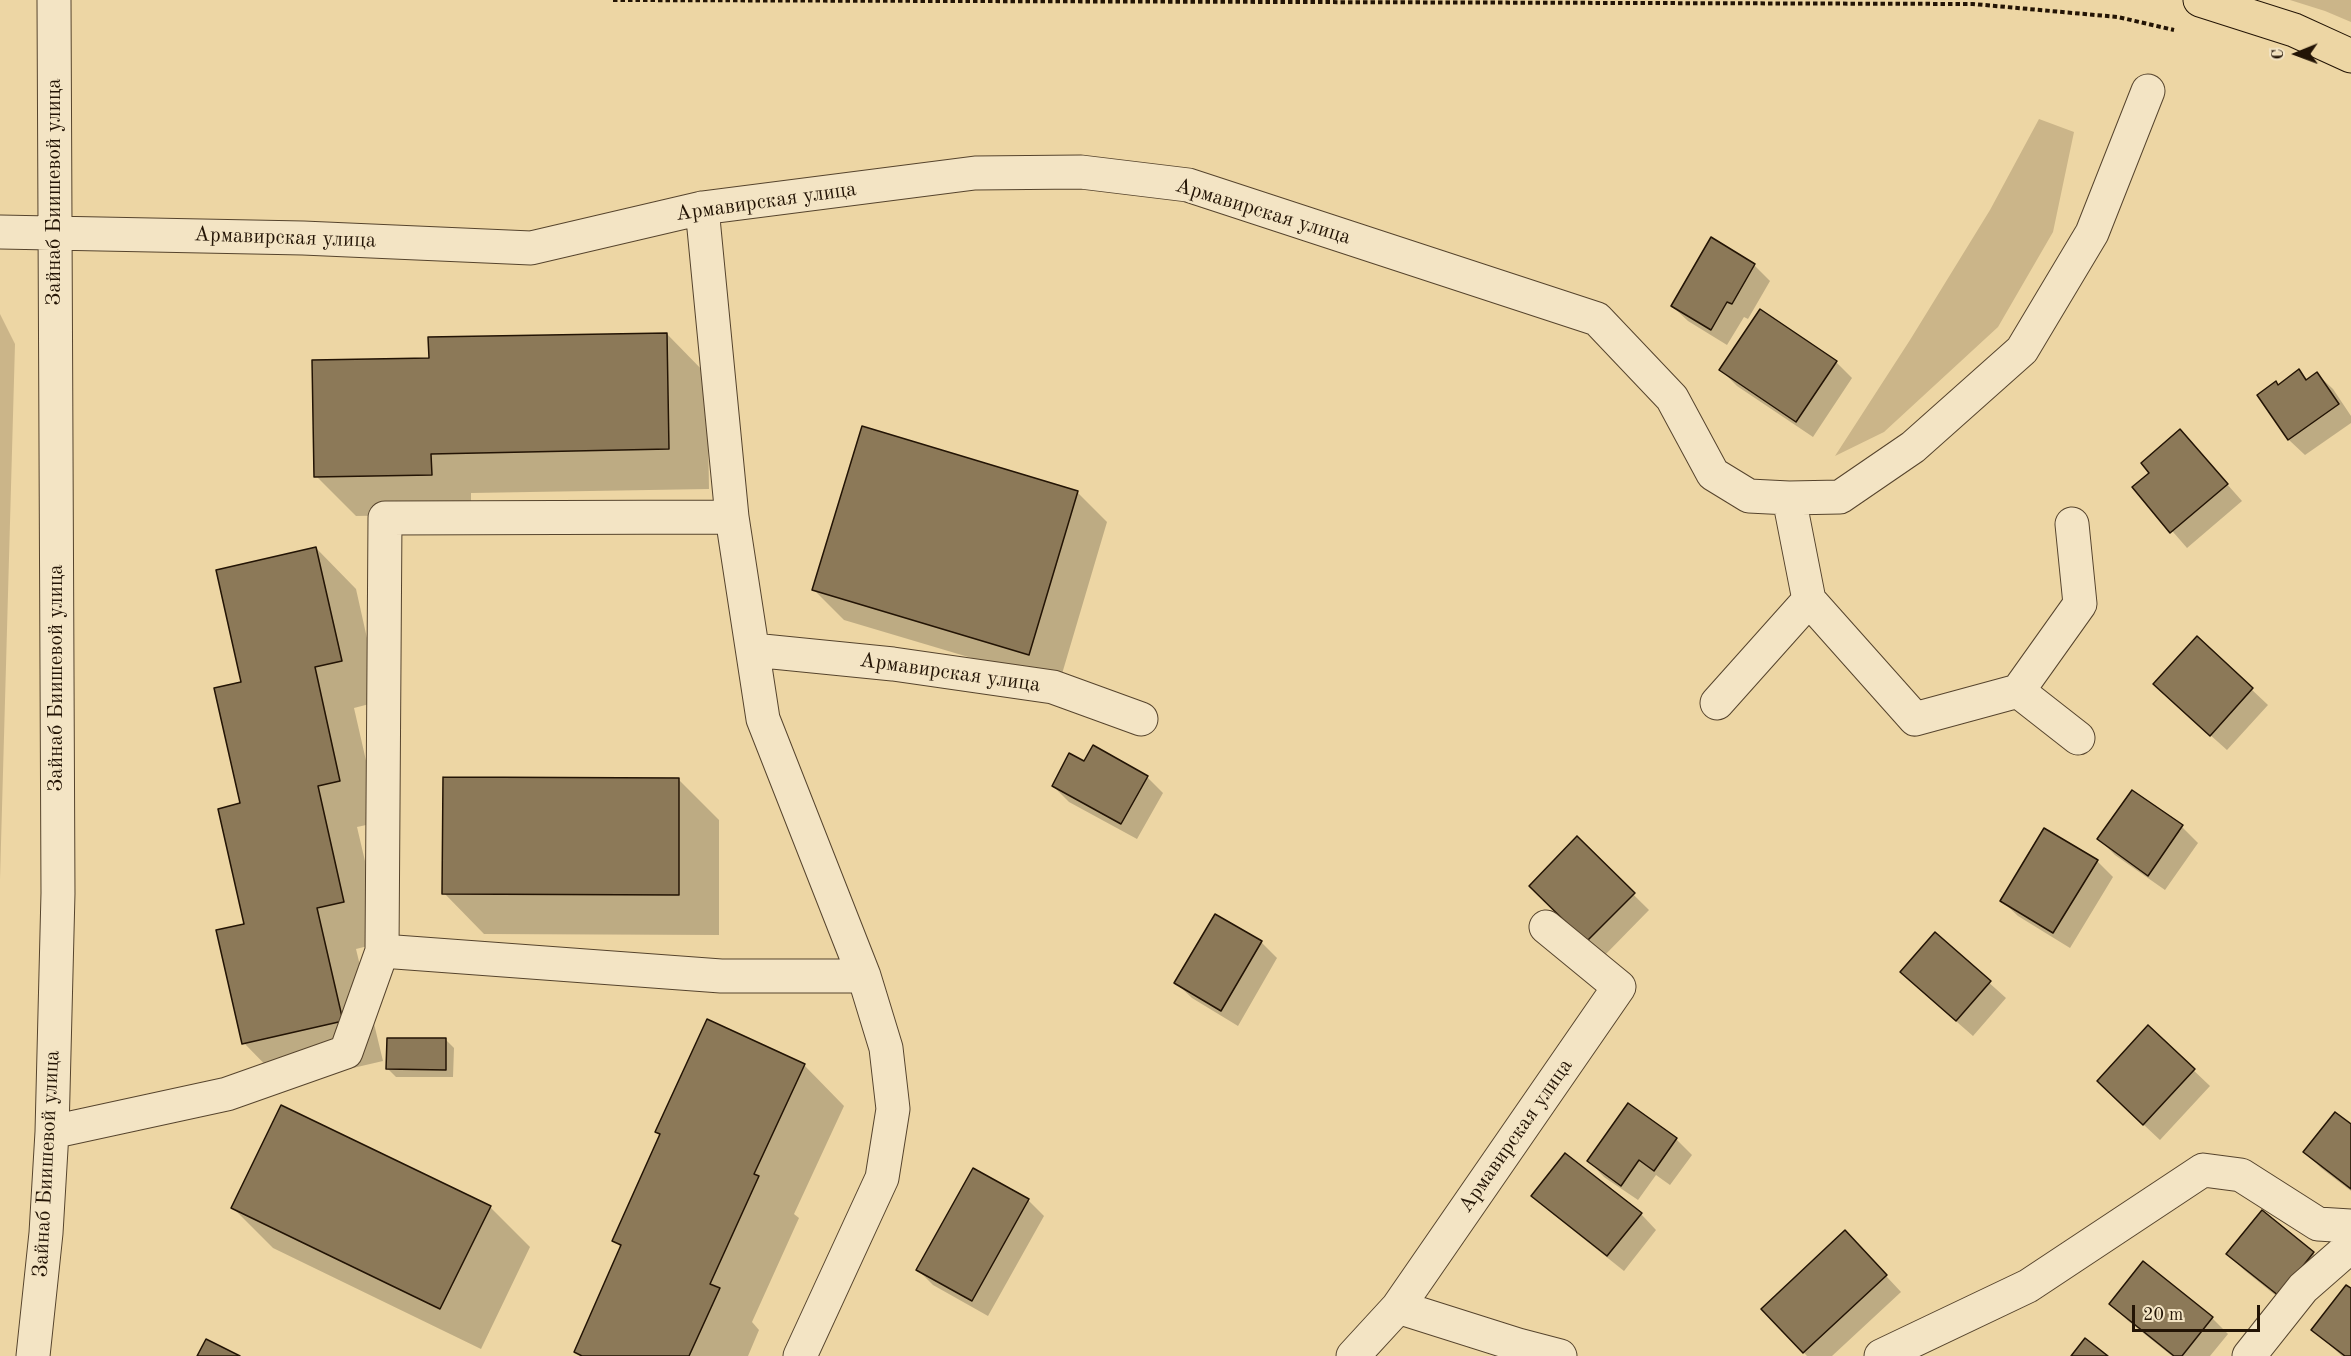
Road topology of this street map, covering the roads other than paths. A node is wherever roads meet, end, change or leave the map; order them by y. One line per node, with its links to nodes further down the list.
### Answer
1 (54, 0): 6 (street, Зайнаб Биишевой улица)
2 (2200, 0): 3 (main road)
3 (2351, 56)
4 (2148, 91): 8 (street, Армавирская улица)
5 (702, 208): 6 (street, Армавирская улица); 8 (street, Армавирская улица); 9 (street)
6 (53, 231): 7 (street, Армавирская улица); 20 (street, Зайнаб Биишевой улица)
7 (0, 232)
8 (1789, 498): 11 (street)
9 (732, 517): 12 (street); 18 (street)
10 (2072, 524): 13 (street)
11 (1809, 600): 13 (street); 14 (street)
12 (753, 650): 15 (street, Армавирская улица); 19 (street)
13 (2018, 691): 16 (street)
14 (1717, 703)
15 (1142, 719)
16 (2078, 738)
17 (1546, 927): 23 (street, Армавирская улица)
18 (382, 951): 19 (street); 20 (street)
19 (864, 976): 25 (street)
20 (52, 1132): 24 (street, Зайнаб Биишевой улица)
21 (2351, 1226): 28 (street)
22 (2351, 1246): 29 (street)
23 (1398, 1307): 26 (street, Армавирская улица); 27 (street)
24 (33, 1356)
25 (800, 1356)
26 (1353, 1356)
27 (1560, 1356)
28 (1881, 1356)
29 (2248, 1356)

